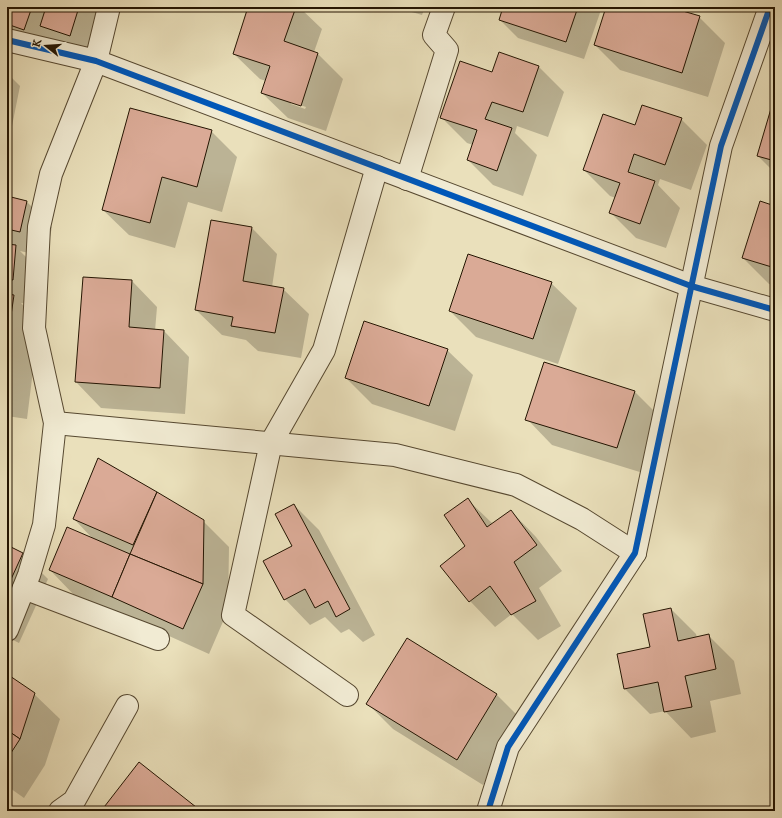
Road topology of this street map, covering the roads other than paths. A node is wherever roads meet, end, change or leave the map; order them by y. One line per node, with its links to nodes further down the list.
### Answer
1 (109, 7): 5 (street)
2 (444, 7): 7 (street)
3 (770, 7): 8 (street)
4 (7, 40): 5 (street)
5 (96, 61): 6 (street); 10 (street)
6 (377, 167): 7 (street); 11 (street)
7 (407, 178): 8 (street)
8 (691, 286): 9 (street); 12 (street)
9 (775, 310)
10 (55, 423): 11 (street); 13 (street)
11 (271, 443): 12 (street); 16 (street)
12 (635, 553): 19 (street)
13 (24, 588): 14 (street); 15 (street)
14 (7, 630)
15 (158, 639)
16 (347, 694)
17 (126, 706): 18 (street)
18 (60, 811)
19 (488, 811)

